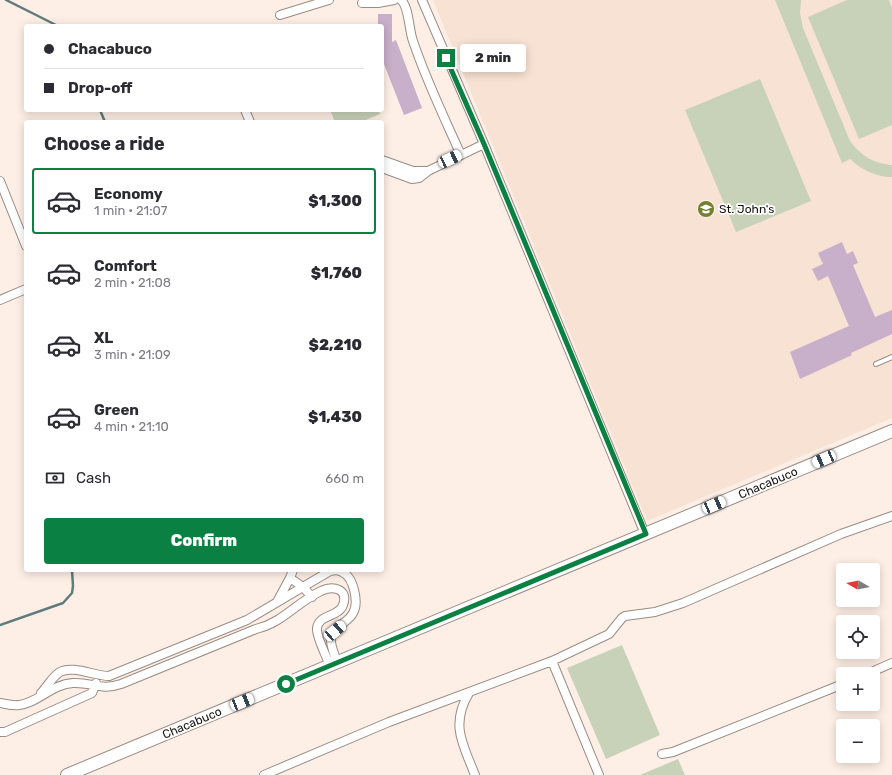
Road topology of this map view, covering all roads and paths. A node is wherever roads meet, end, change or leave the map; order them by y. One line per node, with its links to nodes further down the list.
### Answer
1 (329, 0): 6 (street)
2 (394, 0): 5 (street)
3 (401, 0): 8 (street)
4 (422, 0): 7 (street)
5 (362, 3)
6 (280, 15)
7 (484, 144): 8 (street); 20 (street)
8 (460, 154): 11 (street)
9 (384, 161): 11 (street)
10 (384, 169): 11 (street)
11 (428, 171)
12 (0, 181): 13 (street)
13 (24, 241)
14 (24, 290): 15 (street)
15 (0, 300)
16 (892, 357): 17 (lane)
17 (876, 364)
18 (892, 431): 20 (street, Chacabuco)
19 (892, 516): 30 (street)
20 (646, 534): 31 (street, Chacabuco)
21 (327, 572): 24 (street)
22 (344, 572): 31 (street)
23 (291, 574): 24 (street); 26 (street)
24 (303, 587): 25 (street); 26 (street)
25 (312, 597): 28 (street); 31 (street)
26 (273, 605): 27 (street); 28 (street)
27 (258, 614): 29 (street); 34 (street)
28 (276, 622): 29 (street)
29 (264, 627): 35 (street)
30 (552, 661): 37 (street); 45 (street)
31 (334, 664): 42 (street, Chacabuco)
32 (892, 664): 33 (street)
33 (880, 669)
34 (97, 676): 35 (street); 38 (street)
35 (95, 686): 38 (street); 40 (street)
36 (836, 687): 41 (street)
37 (469, 693): 43 (street); 44 (street)
38 (34, 700): 39 (street)
39 (0, 703)
40 (0, 732)
41 (662, 754)
42 (67, 775)
43 (264, 775)
44 (475, 775)
45 (599, 775)

